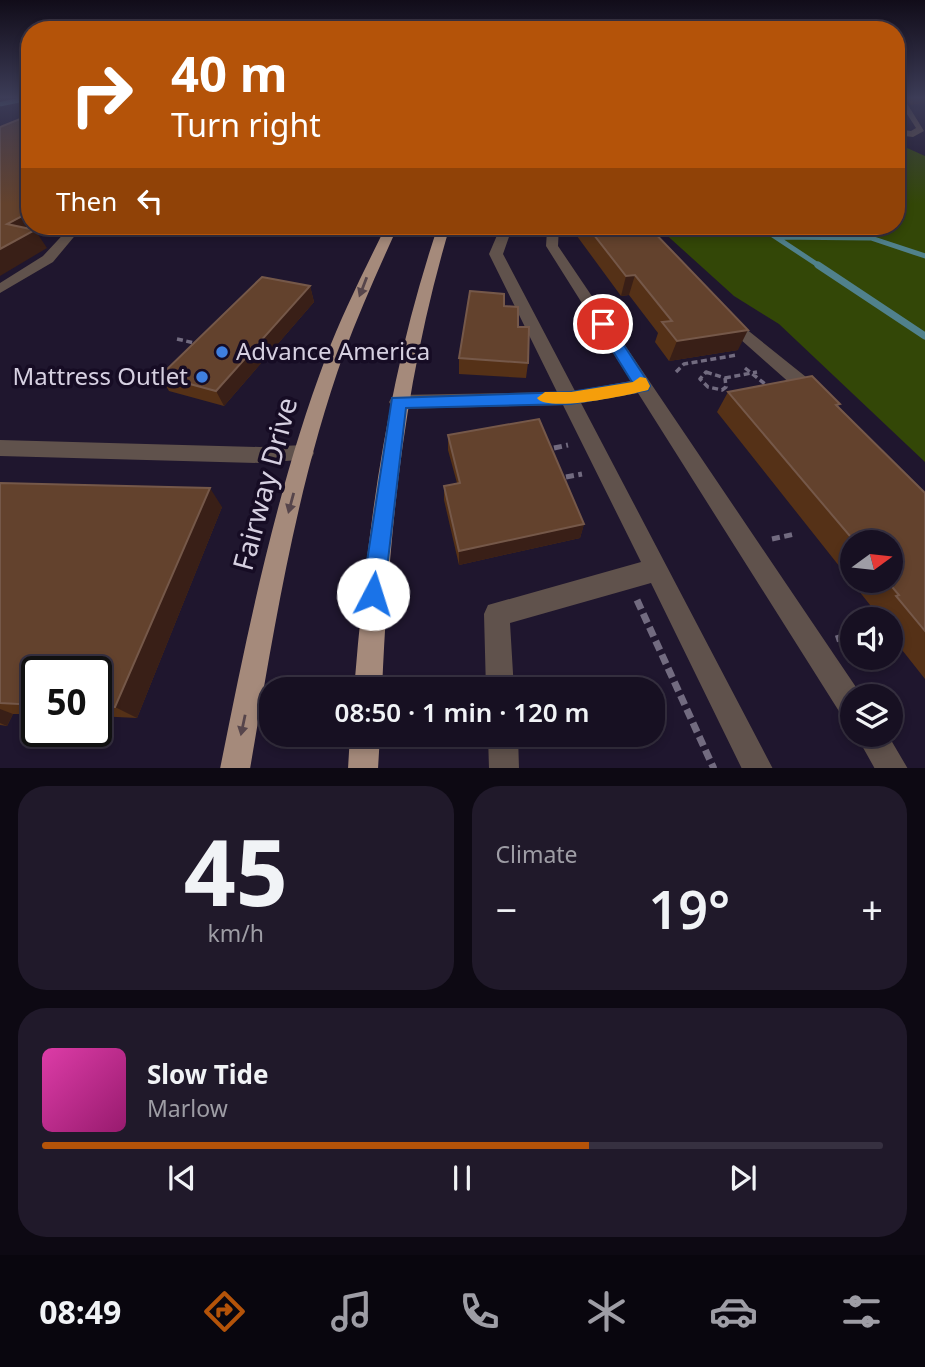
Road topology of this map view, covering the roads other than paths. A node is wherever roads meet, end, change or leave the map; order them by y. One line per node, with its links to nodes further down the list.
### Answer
1 (905, 133): 2 (lane)
2 (913, 134): 3 (lane)
3 (925, 139)
4 (69, 235): 9 (lane)
5 (388, 235): 16 (main road, Fairway Drive, one-way to 16)
6 (441, 235): 13 (main road)
7 (503, 235): 12 (lane)
8 (551, 235): 11 (lane)
9 (0, 289)
10 (722, 314): 14 (lane)
11 (642, 386): 12 (lane); 20 (lane)
12 (571, 398): 13 (lane); 17 (lane)
13 (398, 402): 18 (main road)
14 (823, 404)
15 (0, 448): 16 (lane)
16 (304, 453): 24 (main road, Fairway Drive, one-way to 24)
17 (658, 569): 19 (lane); 27 (lane)
18 (369, 677)
19 (499, 677)
20 (840, 688)
21 (364, 747): 25 (main road)
22 (503, 747): 26 (lane)
23 (879, 747): 28 (lane)
24 (235, 768)
25 (363, 768)
26 (504, 768)
27 (758, 768)
28 (893, 768)

